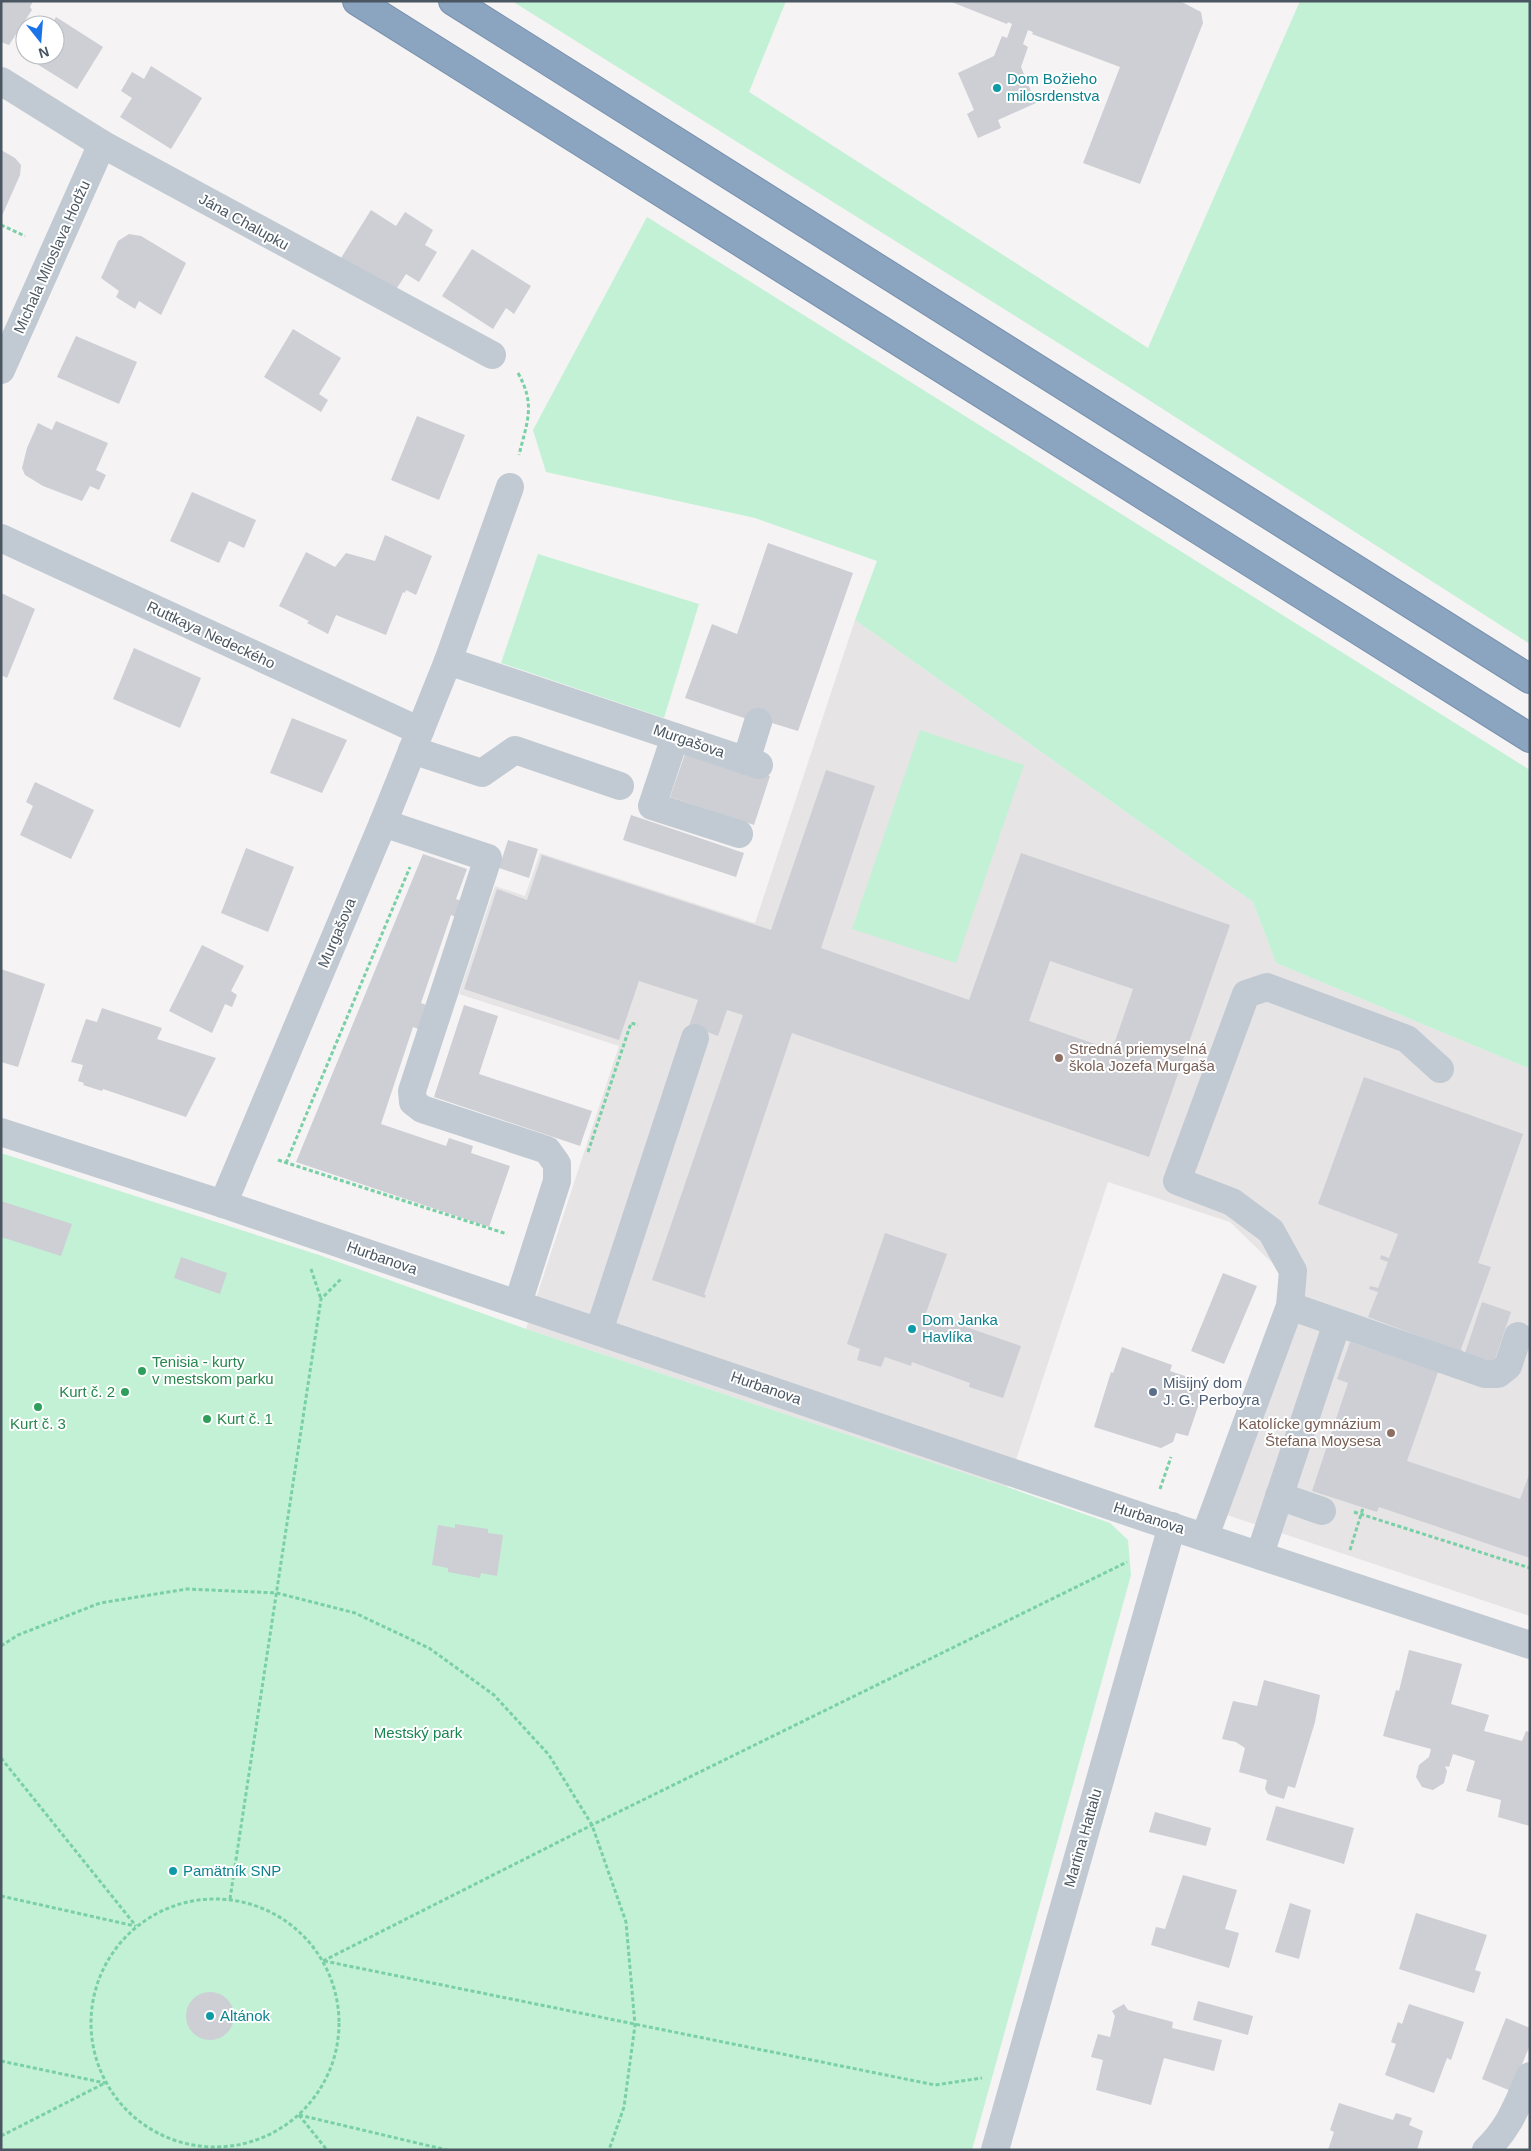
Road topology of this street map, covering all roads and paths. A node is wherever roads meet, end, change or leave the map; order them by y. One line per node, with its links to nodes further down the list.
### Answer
1 (357, 1): 15 (highway)
2 (452, 1): 12 (highway)
3 (1, 81): 4 (street, Jána Chalupku)
4 (102, 144): 7 (street, Jána Chalupku); 8 (street, Michala Miloslava Hodžu)
5 (1, 225): 6 (path)
6 (28, 238)
7 (492, 354): 9 (path)
8 (1, 370)
9 (510, 488): 11 (street, Murgašova)
10 (1, 538): 16 (street, Ruttkaya Nedeckého)
11 (448, 661): 14 (street, Murgašova); 16 (street, Murgašova)
12 (1530, 679)
13 (758, 722): 14 (street, Murgašova)
14 (675, 737): 19 (street)
15 (1530, 738)
16 (416, 741): 17 (street, Ruttkaya Nedeckého); 18 (street, Murgašova)
17 (620, 786)
18 (383, 823): 20 (street); 24 (street, Murgašova)
19 (739, 834)
20 (423, 837): 25 (path); 29 (street)
21 (695, 1038): 32 (street)
22 (1440, 1069): 30 (street)
23 (1, 1132): 26 (street, Hurbanova)
24 (246, 1149): 25 (path); 26 (street, Murgašova)
25 (286, 1162): 27 (path)
26 (222, 1204): 29 (street, Hurbanova)
27 (515, 1236)
28 (342, 1278): 46 (path)
29 (518, 1304): 32 (street, Hurbanova)
30 (1290, 1306): 31 (street); 41 (street)
31 (1337, 1322): 33 (street); 36 (street)
32 (599, 1331): 40 (street, Hurbanova)
33 (1518, 1336)
34 (1171, 1457): 35 (path)
35 (1159, 1490)
36 (1279, 1496): 38 (street); 42 (street)
37 (1363, 1508): 39 (path)
38 (1322, 1511)
39 (1361, 1514): 43 (path); 45 (path)
40 (1172, 1526): 41 (street, Hurbanova); 57 (street, Martina Hattalu)
41 (1205, 1536): 42 (street, Hurbanova)
42 (1260, 1554): 47 (street, Hurbanova)
43 (1348, 1556)
44 (1128, 1562): 50 (path)
45 (1530, 1568)
46 (276, 1593): 48 (path); 50 (path); 52 (path)
47 (1530, 1645)
48 (1, 1646)
49 (1, 1758): 53 (path)
50 (592, 1825): 54 (path); 55 (path)
51 (1, 1896): 53 (path)
52 (230, 1899): 53 (path); 54 (path)
53 (136, 1926): 59 (path)
54 (323, 1961): 55 (path); 60 (path)
55 (635, 2025): 57 (path); 65 (path)
56 (1, 2061): 59 (path)
57 (1017, 2072): 66 (street, Martina Hattalu)
58 (1530, 2076): 67 (street)
59 (105, 2083): 61 (path); 62 (path)
60 (299, 2115): 62 (path); 63 (path); 64 (path)
61 (1, 2136)
62 (196, 2148)
63 (327, 2150)
64 (447, 2150)
65 (609, 2150)
66 (995, 2150)
67 (1486, 2150)

